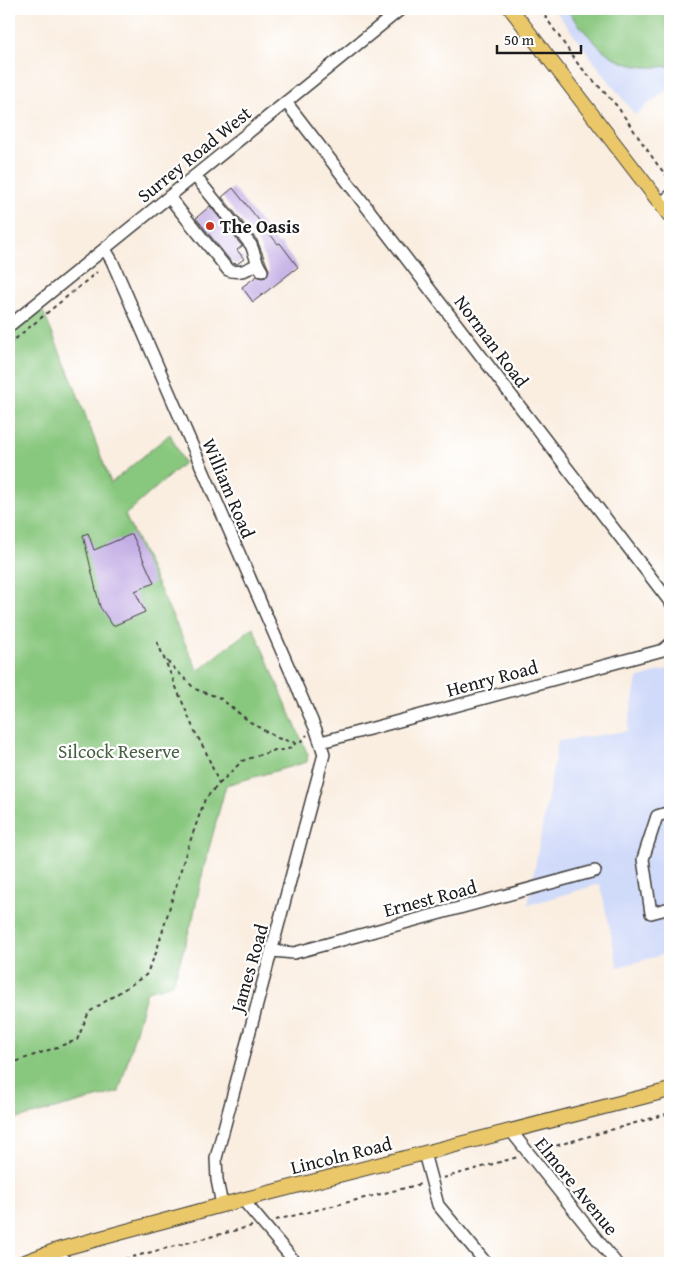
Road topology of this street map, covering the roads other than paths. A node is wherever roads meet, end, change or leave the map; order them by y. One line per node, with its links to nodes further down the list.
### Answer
1 (401, 9): 3 (street, Surrey Road West)
2 (511, 9): 6 (main road)
3 (286, 102): 4 (street, Surrey Road West); 10 (street, Norman Road)
4 (195, 176): 5 (street, Surrey Road West); 5 (street)
5 (169, 197): 8 (street, Surrey Road West)
6 (665, 199): 7 (main road)
7 (670, 216)
8 (105, 249): 9 (street, Surrey Road West); 12 (street, William Road)
9 (9, 326)
10 (670, 602)
11 (670, 644): 12 (street, Henry Road)
12 (321, 742): 16 (street, James Road)
13 (670, 812): 15 (street)
14 (596, 871): 16 (street, Ernest Road)
15 (670, 908)
16 (272, 950): 21 (street, James Road)
17 (670, 1090): 18 (main road, Lincoln Road)
18 (511, 1131): 19 (main road, Lincoln Road); 27 (street, Elmore Avenue)
19 (424, 1153): 20 (main road, Lincoln Road); 26 (street)
20 (243, 1200): 21 (main road, Lincoln Road); 25 (street)
21 (222, 1205): 22 (main road, Lincoln Road)
22 (57, 1250): 23 (main road, Lincoln Road); 24 (street)
23 (22, 1263)
24 (66, 1263)
25 (296, 1263)
26 (486, 1263)
27 (616, 1263)

